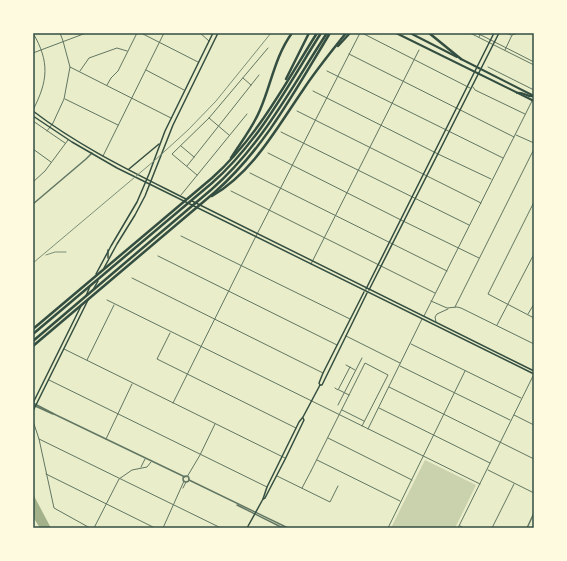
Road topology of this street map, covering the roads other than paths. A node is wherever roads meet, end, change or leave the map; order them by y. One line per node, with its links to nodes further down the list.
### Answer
1 (60, 33): 32 (street)
2 (85, 33): 32 (street)
3 (137, 33): 45 (street)
4 (141, 33): 34 (street)
5 (164, 33): 34 (street)
6 (200, 33): 33 (street)
7 (213, 33): 33 (main road)
8 (218, 33): 37 (main road)
9 (292, 33): 124 (highway)
10 (310, 33): 71 (highway)
11 (317, 33): 71 (highway)
12 (321, 33): 199 (highway)
13 (326, 33): 202 (highway)
14 (330, 33): 148 (highway)
15 (346, 33): 42 (highway)
16 (350, 33): 42 (highway)
17 (360, 33): 47 (street); 48 (street)
18 (396, 33): 60 (main road)
19 (410, 33): 49 (main road)
20 (429, 33): 49 (highway)
21 (470, 33): 30 (street)
22 (477, 33): 28 (street)
23 (494, 33): 31 (main road)
24 (499, 33): 35 (main road)
25 (507, 33): 29 (street)
26 (518, 33): 29 (street)
27 (33, 34): 41 (street)
28 (481, 34): 30 (street); 31 (street)
29 (512, 35): 40 (street)
30 (479, 37): 36 (street)
31 (491, 40): 35 (street); 36 (main road)
32 (63, 41): 41 (street); 53 (street)
33 (209, 41): 37 (main road); 50 (main road)
34 (160, 42): 50 (street); 57 (street)
35 (494, 42): 38 (main road); 40 (street)
36 (489, 43): 38 (street); 54 (main road)
37 (212, 44): 75 (main road)
38 (493, 44): 44 (street); 56 (main road)
39 (268, 48): 64 (street)
40 (506, 48): 44 (street); 51 (street)
41 (41, 49): 46 (street); 86 (street)
42 (333, 50): 148 (highway)
43 (418, 50): 48 (street)
44 (505, 50): 52 (street)
45 (128, 51): 59 (street); 66 (street)
46 (33, 53)
47 (348, 54): 63 (street); 65 (street)
48 (414, 59): 65 (street); 69 (street)
49 (461, 59): 54 (main road)
50 (199, 62): 67 (main road)
51 (534, 62)
52 (534, 65)
53 (70, 67): 59 (street); 81 (street)
54 (477, 67): 56 (main road); 60 (main road)
55 (488, 67): 74 (street)
56 (480, 68): 61 (main road); 78 (main road)
57 (146, 70): 72 (street); 80 (street)
58 (327, 70): 63 (street)
59 (80, 72): 66 (street)
60 (474, 73): 61 (main road); 69 (main road)
61 (478, 74): 70 (main road); 76 (main road)
62 (259, 75): 68 (street)
63 (337, 76): 79 (street); 83 (street)
64 (243, 78): 68 (street); 92 (street)
65 (403, 81): 83 (street); 84 (street)
66 (107, 85): 80 (street)
67 (188, 85): 72 (main road); 75 (main road)
68 (252, 85): 98 (street)
69 (467, 86): 70 (street); 84 (main road)
70 (471, 87): 85 (main road); 89 (street)
71 (282, 89): 124 (highway)
72 (185, 90): 77 (main road); 91 (main road)
73 (313, 90): 79 (street)
74 (534, 90)
75 (188, 92): 77 (main road)
76 (517, 93): 78 (main road); 82 (main road)
77 (186, 96): 138 (main road)
78 (534, 96)
79 (326, 97): 93 (street); 97 (street)
80 (132, 98): 91 (street); 96 (street)
81 (64, 99): 95 (street); 96 (street)
82 (533, 100): 89 (street)
83 (392, 103): 97 (street); 100 (street)
84 (457, 108): 85 (street); 100 (main road)
85 (460, 109): 103 (main road); 106 (street)
86 (33, 111): 95 (main road)
87 (297, 111): 93 (street)
88 (247, 114): 105 (street)
89 (525, 114): 104 (street)
90 (33, 116): 99 (main road)
91 (171, 118): 108 (main road)
92 (209, 118): 98 (street); 112 (street)
93 (315, 120): 109 (street); 113 (street)
94 (33, 121): 101 (street)
95 (52, 125): 99 (street); 116 (main road)
96 (118, 125): 121 (street)
97 (381, 125): 113 (street); 117 (street)
98 (218, 126): 105 (street); 122 (street)
99 (50, 128): 101 (street); 107 (main road)
100 (446, 130): 103 (street); 117 (main road)
101 (47, 131): 110 (street)
102 (281, 132): 109 (street)
103 (449, 132): 120 (main road); 123 (street)
104 (515, 134): 106 (street); 111 (street)
105 (230, 135): 131 (street)
106 (514, 137): 123 (street)
107 (68, 140): 110 (street); 118 (main road)
108 (160, 142): 128 (main road); 135 (main road)
109 (304, 143): 126 (street); 129 (street)
110 (65, 144): 125 (street)
111 (534, 144)
112 (181, 146): 122 (street); 127 (street)
113 (370, 147): 129 (street); 132 (street)
114 (33, 149): 125 (street)
115 (534, 149): 167 (street)
116 (93, 151): 118 (street); 121 (main road)
117 (435, 152): 120 (street); 132 (main road)
118 (91, 154): 140 (main road); 151 (street)
119 (268, 154): 126 (street)
120 (438, 154): 133 (main road); 137 (street)
121 (103, 156): 128 (main road)
122 (194, 157): 127 (street)
123 (504, 158): 137 (street)
124 (229, 162): 197 (highway)
125 (52, 163): 136 (street)
126 (292, 165): 142 (street); 144 (street)
127 (187, 166): 131 (street)
128 (128, 169): 135 (main road)
129 (358, 170): 144 (street); 146 (street)
130 (250, 173): 142 (street)
131 (198, 175): 145 (street)
132 (423, 175): 133 (street); 146 (main road)
133 (426, 176): 147 (main road); 150 (street)
134 (33, 178): 136 (street)
135 (147, 179): 138 (main road); 140 (main road)
136 (36, 180): 139 (street)
137 (492, 180): 150 (street)
138 (151, 181): 141 (main road); 145 (main road)
139 (33, 182)
140 (146, 182): 141 (main road); 164 (main road)
141 (150, 184): 159 (main road); 168 (main road)
142 (281, 188): 152 (street); 153 (street)
143 (231, 192): 152 (street)
144 (347, 193): 153 (street); 154 (street)
145 (180, 196): 157 (main road)
146 (412, 198): 147 (street); 154 (main road)
147 (415, 199): 155 (main road); 156 (street)
148 (204, 201): 206 (highway)
149 (534, 202): 186 (street)
150 (481, 203): 156 (street)
151 (33, 204)
152 (269, 210): 157 (street); 160 (street)
153 (336, 216): 160 (street); 161 (street)
154 (401, 220): 155 (street); 161 (main road)
155 (404, 222): 162 (main road); 163 (street)
156 (469, 226): 163 (street)
157 (257, 234): 159 (street); 169 (main road)
158 (181, 236): 172 (street)
159 (256, 237): 170 (main road); 172 (street)
160 (324, 238): 169 (street); 171 (street)
161 (390, 243): 162 (street); 171 (main road)
162 (393, 244): 173 (main road); 174 (street)
163 (458, 248): 167 (street); 174 (street)
164 (108, 250): 168 (main road); 201 (main road)
165 (534, 254): 186 (street)
166 (158, 256): 179 (street)
167 (479, 258): 187 (street)
168 (107, 262): 210 (main road)
169 (312, 262): 170 (street); 176 (main road)
170 (311, 264): 178 (main road)
171 (378, 265): 173 (street); 176 (main road)
172 (241, 266): 179 (street); 194 (street)
173 (381, 266): 177 (main road); 181 (street)
174 (447, 271): 181 (street)
175 (132, 278): 192 (street)
176 (366, 288): 177 (main road); 178 (main road)
177 (369, 290): 180 (main road); 190 (main road)
178 (365, 291): 180 (main road); 194 (main road)
179 (228, 292): 192 (street); 207 (street)
180 (368, 293): 193 (main road); 200 (main road)
181 (435, 294): 183 (street)
182 (107, 300): 184 (street)
183 (432, 301): 188 (street); 190 (street)
184 (114, 304): 198 (street); 215 (street)
185 (534, 304): 189 (street)
186 (508, 305): 189 (street); 196 (street)
187 (455, 307): 188 (street); 196 (street)
188 (449, 309): 195 (street)
189 (528, 315): 191 (street)
190 (424, 316): 193 (street); 195 (main road)
191 (534, 318)
192 (215, 319): 208 (street); 223 (street)
193 (422, 319): 203 (street); 209 (main road)
194 (350, 320): 207 (main road)
195 (436, 323): 204 (main road)
196 (496, 325): 205 (street)
197 (33, 329)
198 (170, 332): 208 (street); 224 (street)
199 (33, 334)
200 (346, 336): 211 (main road); 216 (street)
201 (64, 340): 210 (main road); 212 (main road)
202 (33, 341)
203 (410, 344): 216 (street); 222 (street)
204 (479, 344): 209 (main road); 221 (main road)
205 (534, 344)
206 (33, 346)
207 (337, 346): 211 (main road); 223 (main road)
208 (201, 347): 224 (street); 237 (street)
209 (478, 347): 225 (main road)
210 (64, 349): 214 (main road); 215 (street)
211 (339, 350): 228 (main road)
212 (59, 351): 214 (main road); 239 (main road)
213 (362, 358): 220 (street)
214 (59, 359): 226 (main road)
215 (87, 360): 227 (street)
216 (401, 363): 218 (street)
217 (346, 365): 219 (street)
218 (400, 366): 229 (street); 233 (street)
219 (350, 367): 220 (street); 231 (street)
220 (356, 370): 232 (street)
221 (534, 370)
222 (465, 371): 233 (street); 235 (street)
223 (324, 373): 228 (main road)
224 (187, 374): 238 (street); 256 (street)
225 (534, 374): 235 (street)
226 (49, 380): 239 (main road); 245 (street)
227 (132, 383): 238 (street); 245 (street)
228 (320, 385): 237 (main road)
229 (389, 387): 242 (street); 246 (street)
230 (335, 388): 231 (street)
231 (338, 390): 232 (street)
232 (344, 393): 234 (street); 236 (street)
233 (454, 393): 246 (street); 250 (street)
234 (349, 395): 240 (street); 252 (street)
235 (522, 398): 247 (street)
236 (340, 401): 240 (street); 241 (street)
237 (312, 402): 248 (street); 249 (main road)
238 (173, 403): 253 (street)
239 (34, 404): 244 (main road); 261 (street)
240 (344, 404): 243 (street)
241 (338, 405)
242 (378, 407): 257 (street); 258 (street)
243 (341, 410): 248 (street); 252 (street)
244 (33, 411)
245 (118, 414): 261 (street); 263 (street)
246 (444, 414): 258 (street); 262 (street)
247 (514, 415): 250 (street); 254 (street)
248 (338, 416): 255 (street); 259 (street)
249 (303, 417): 256 (main road); 266 (main road)
250 (511, 420): 262 (street)
251 (33, 421): 260 (street)
252 (364, 422): 255 (street)
253 (215, 424): 263 (street); 265 (street)
254 (534, 425)
255 (362, 427): 257 (street)
256 (296, 428): 265 (main road)
257 (368, 429): 264 (street)
258 (434, 435): 264 (street); 271 (street)
259 (327, 438): 269 (street); 278 (street)
260 (39, 439): 274 (street); 276 (street)
261 (106, 440): 267 (street)
262 (500, 442): 268 (street); 271 (street)
263 (200, 455): 277 (street); 282 (street)
264 (423, 456): 278 (street); 280 (street)
265 (282, 457): 266 (street); 282 (main road)
266 (285, 458): 275 (main road)
267 (145, 459): 270 (street); 272 (street)
268 (534, 459)
269 (316, 460): 283 (street); 286 (street)
270 (151, 462): 272 (street); 277 (street)
271 (490, 463): 273 (street)
272 (140, 467): 276 (street)
273 (487, 469): 279 (street); 280 (street)
274 (46, 474): 287 (street); 292 (street)
275 (276, 476): 283 (street); 285 (main road)
276 (119, 479): 287 (street); 288 (street)
277 (186, 479): 288 (street); 289 (street)
278 (412, 480): 286 (street)
279 (514, 483): 284 (street); 303 (street)
280 (480, 484): 291 (street)
281 (338, 486): 283 (street)
282 (267, 487): 285 (main road)
283 (302, 488)
284 (534, 493)
285 (263, 499): 289 (main road)
286 (401, 502): 300 (street)
287 (106, 504): 293 (street); 294 (street)
288 (174, 505): 295 (street); 296 (street)
289 (256, 513): 297 (main road); 298 (street); 299 (street)
290 (534, 513): 304 (street)
291 (459, 526): 301 (street); 302 (street)
292 (90, 528)
293 (94, 528)
294 (155, 528)
295 (163, 528)
296 (221, 528)
297 (248, 528)
298 (283, 528)
299 (288, 528)
300 (388, 528)
301 (458, 528)
302 (464, 528)
303 (492, 528)
304 (527, 528)

